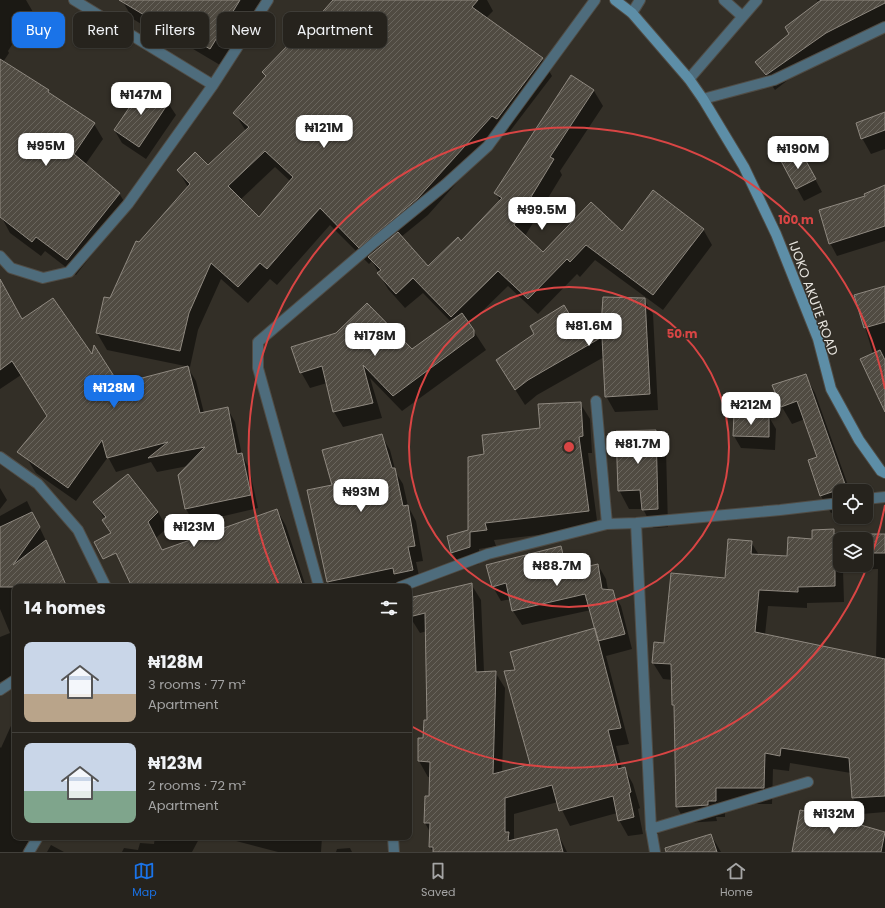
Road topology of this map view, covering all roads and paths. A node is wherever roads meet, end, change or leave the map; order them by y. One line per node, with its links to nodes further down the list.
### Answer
1 (74, 0): 12 (street)
2 (268, 0): 12 (street)
3 (595, 0): 24 (street)
4 (615, 0): 8 (main road, IJOKO AKUTE ROAD)
5 (640, 0): 8 (street)
6 (724, 0): 9 (street)
7 (757, 0): 9 (street)
8 (632, 13): 11 (main road, IJOKO AKUTE ROAD)
9 (742, 16): 11 (street)
10 (885, 27): 13 (street)
11 (689, 79): 13 (main road, IJOKO AKUTE ROAD)
12 (213, 85): 14 (street)
13 (703, 98): 17 (main road, IJOKO AKUTE ROAD)
14 (0, 256)
15 (596, 401): 22 (street)
16 (0, 457): 23 (street)
17 (885, 473)
18 (885, 497): 19 (street)
19 (873, 498)
20 (833, 504): 21 (street)
21 (636, 523): 22 (street); 29 (street)
22 (607, 524): 25 (street)
23 (105, 584)
24 (318, 584)
25 (408, 584)
26 (12, 682): 27 (street)
27 (0, 690)
28 (808, 782): 29 (street)
29 (650, 829): 34 (street)
30 (36, 840): 32 (street)
31 (393, 840): 33 (street)
32 (29, 852)
33 (394, 852)
34 (655, 852)

